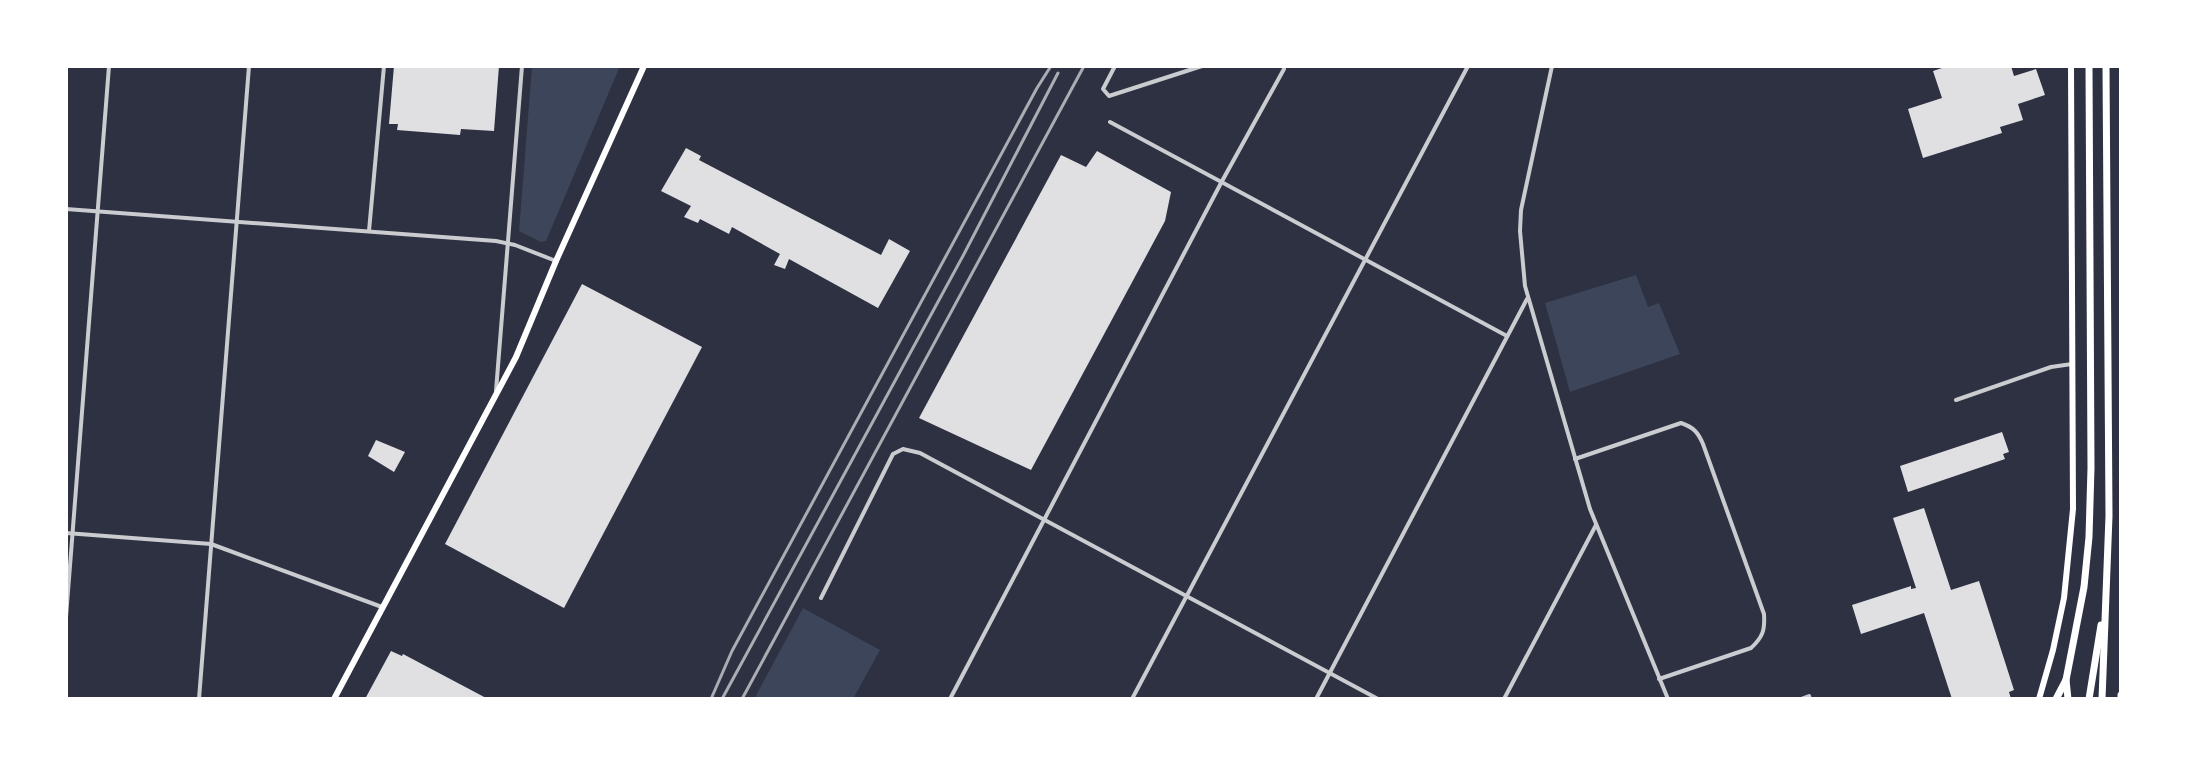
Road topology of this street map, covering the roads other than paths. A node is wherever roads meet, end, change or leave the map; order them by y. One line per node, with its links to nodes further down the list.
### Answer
1 (109, 66): 17 (street)
2 (249, 66): 18 (street)
3 (384, 66): 19 (street)
4 (522, 66): 20 (street)
5 (644, 66): 22 (main road)
6 (1115, 66): 7 (street)
7 (1202, 66)
8 (1468, 66): 21 (street)
9 (2071, 66): 25 (main road)
10 (2089, 66): 41 (highway)
11 (2106, 66): 34 (highway)
12 (1552, 67): 23 (street)
13 (1284, 69): 15 (street)
14 (1110, 122): 15 (street)
15 (1221, 183): 21 (street); 29 (street)
16 (66, 209): 17 (street)
17 (99, 211): 18 (street); 32 (street)
18 (237, 222): 19 (street); 33 (street)
19 (369, 231): 20 (street)
20 (508, 243): 22 (street); 26 (street)
21 (1365, 260): 24 (street); 35 (street)
22 (556, 261): 26 (main road)
23 (1528, 297): 24 (street); 28 (street)
24 (1507, 336): 39 (street)
25 (2073, 364): 27 (street); 52 (main road)
26 (495, 395): 37 (main road)
27 (1956, 400)
28 (1575, 459): 30 (street); 40 (street)
29 (1045, 520): 35 (street); 36 (street); 45 (street)
30 (1596, 525): 40 (street); 49 (street)
31 (66, 533): 32 (street)
32 (73, 533): 33 (street); 38 (street)
33 (211, 544): 37 (street); 43 (street)
34 (2107, 587): 55 (highway); 56 (highway)
35 (1187, 597): 39 (street); 46 (street)
36 (821, 598)
37 (382, 607): 44 (main road)
38 (66, 617)
39 (1329, 673): 47 (street); 48 (street)
40 (1659, 679): 50 (street)
41 (2066, 680): 53 (highway); 54 (highway)
42 (1810, 698): 51 (street)
43 (199, 699)
44 (334, 699)
45 (950, 699)
46 (1132, 699)
47 (1316, 699)
48 (1378, 699)
49 (1504, 699)
50 (1668, 699)
51 (1801, 699)
52 (2039, 699)
53 (2056, 699)
54 (2068, 699)
55 (2089, 699)
56 (2102, 699)

